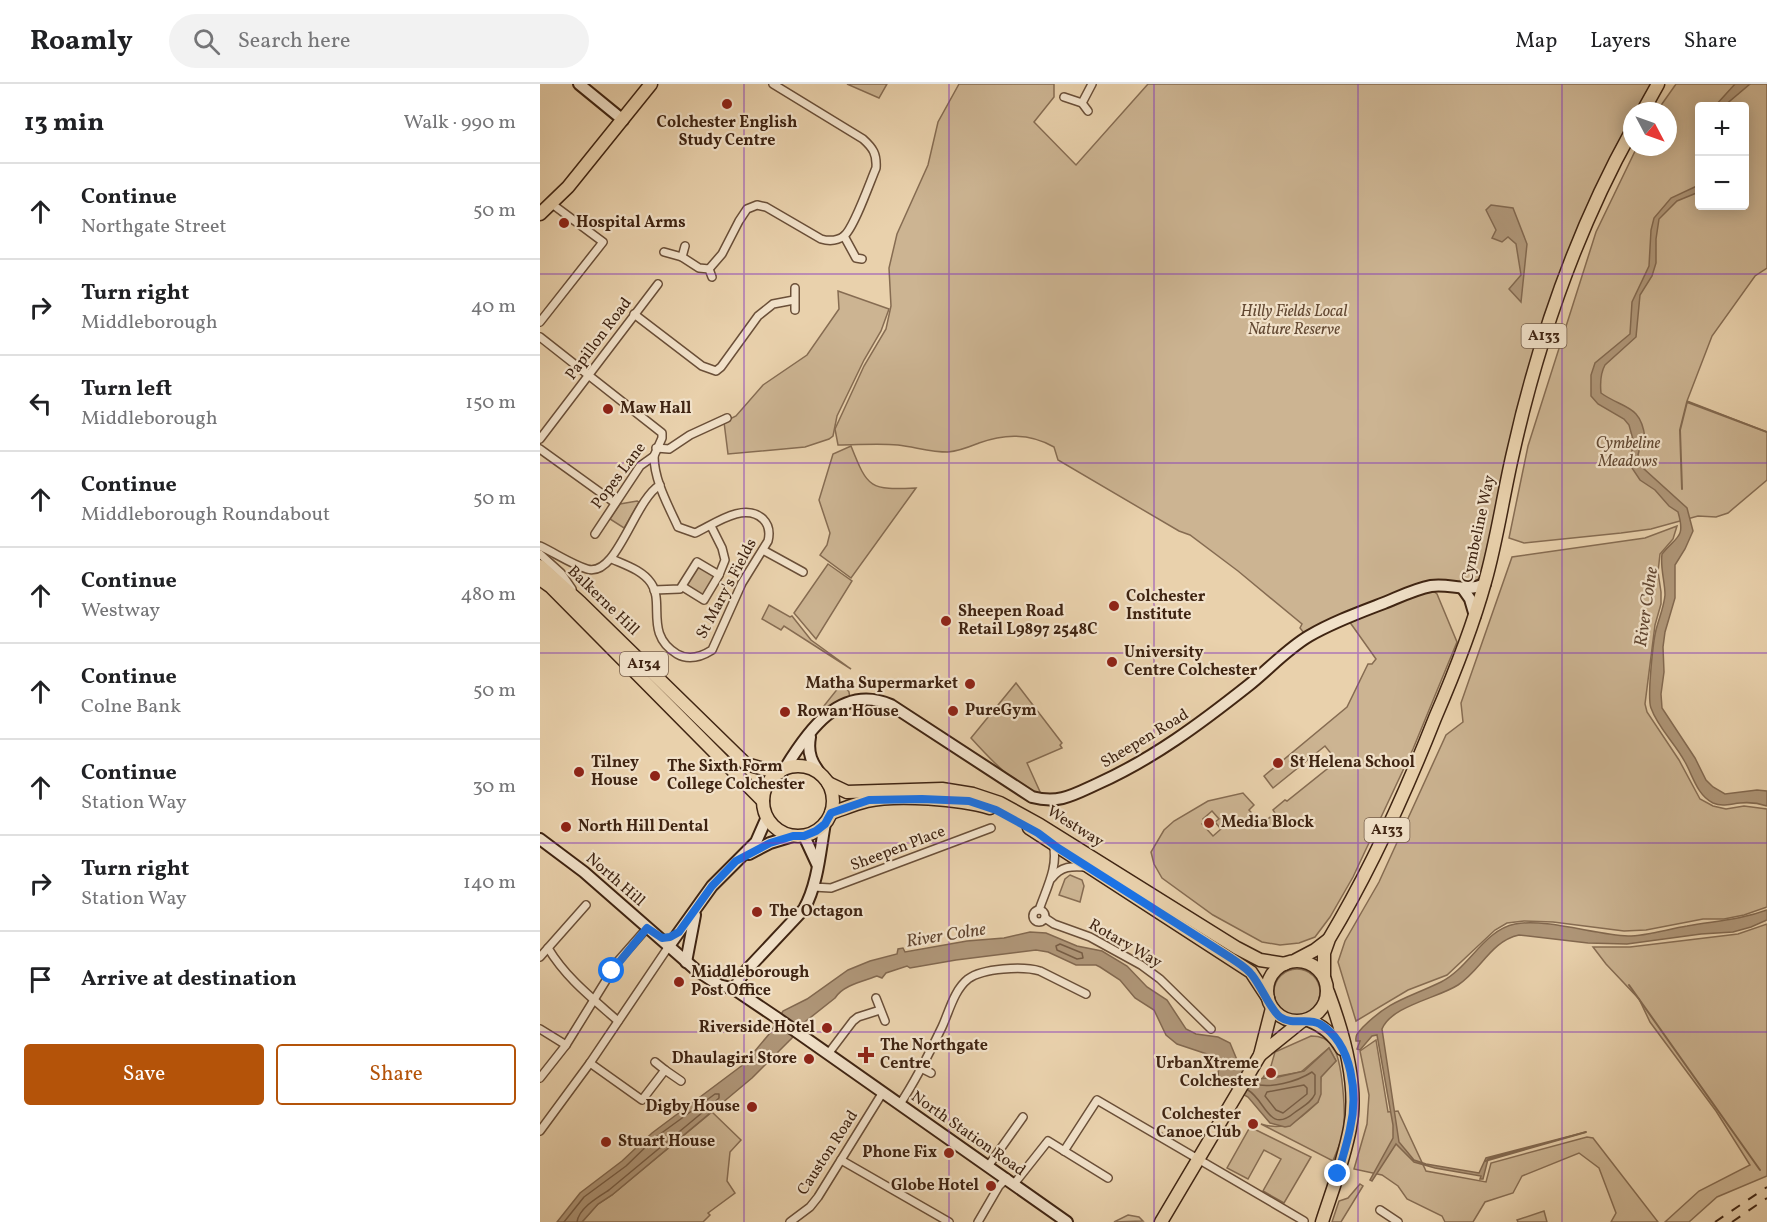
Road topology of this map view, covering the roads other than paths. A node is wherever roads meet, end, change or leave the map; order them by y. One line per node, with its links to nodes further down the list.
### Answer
1 (579, 84): 10 (street)
2 (651, 84): 10 (main road)
3 (773, 84): 16 (street)
4 (1092, 84): 8 (street)
5 (1658, 84): 7 (main road)
6 (1064, 98): 8 (street)
7 (1647, 102)
8 (1082, 103): 9 (street)
9 (1088, 111)
10 (623, 120): 13 (main road)
11 (1623, 149): 47 (main road, Cymbeline Way / A133)
12 (749, 199): 14 (street)
13 (552, 204): 15 (main road); 28 (street)
14 (753, 207): 16 (street); 21 (street)
15 (540, 214)
16 (844, 236): 20 (street)
17 (685, 246): 19 (street)
18 (664, 252): 19 (street)
19 (682, 257): 21 (street)
20 (849, 265)
21 (709, 269): 22 (street)
22 (712, 278)
23 (658, 284): 27 (street, Papillon Road)
24 (795, 288): 25 (street)
25 (794, 300): 26 (street); 27 (street)
26 (795, 310)
27 (634, 314): 30 (street, Papillon Road)
28 (540, 322)
29 (540, 338): 30 (street)
30 (590, 375): 32 (street, Papillon Road); 34 (street, Popes Lane)
31 (727, 417): 34 (street)
32 (540, 439)
33 (540, 449): 36 (street)
34 (655, 452): 35 (street, St Mary's Fields); 36 (street, Popes Lane)
35 (660, 485): 37 (street, St Mary's Fields); 42 (street)
36 (615, 503): 38 (street, Popes Lane)
37 (711, 526): 40 (street, St Mary's Fields); 45 (street)
38 (595, 534)
39 (540, 546): 42 (street)
40 (764, 550): 44 (street); 50 (street, St Mary's Fields)
41 (540, 554): 51 (street)
42 (612, 559): 50 (street)
43 (540, 566): 51 (main road, Balkerne Hill / A134)
44 (803, 572)
45 (718, 575): 48 (street); 48 (street)
46 (540, 579): 56 (main road, Balkerne Hill / A134)
47 (1485, 584): 49 (street, Sheepen Road); 52 (main road, Cymbeline Way / A133)
48 (683, 587): 50 (street)
49 (1463, 589): 52 (street); 53 (street, Sheepen Road)
50 (654, 590)
51 (581, 603): 54 (main road, Balkerne Hill / A134)
52 (1475, 616): 75 (main road, Cymbeline Way / A133)
53 (810, 734): 54 (street, Sheepen Road); 55 (street)
54 (782, 771): 55 (main road, A134); 56 (main road)
55 (825, 779): 58 (main road); 80 (main road, Westway / A134)
56 (763, 801): 57 (main road)
57 (767, 817): 60 (main road); 63 (street)
58 (828, 818): 60 (main road); 62 (main road, Westway); 64 (street)
59 (992, 828): 67 (street, Sheepen Place)
60 (798, 836): 63 (street); 64 (street)
61 (540, 839): 72 (street, North Hill)
62 (1053, 844): 65 (main road, Westway); 66 (street)
63 (736, 861): 69 (street)
64 (818, 864): 67 (street)
65 (1089, 867): 66 (street); 82 (main road, Westway)
66 (1048, 885): 70 (street)
67 (813, 887): 83 (street)
68 (586, 905): 77 (street)
69 (698, 906): 73 (street); 79 (street)
70 (1040, 909): 71 (street); 71 (street)
71 (1045, 918): 95 (street, Rotary Way)
72 (647, 928): 74 (street, North Hill); 87 (street)
73 (679, 932): 74 (street); 76 (street)
74 (658, 937): 76 (street, North Hill)
75 (1329, 939): 80 (main road, A133); 81 (main road, A133)
76 (669, 946): 79 (street, North Hill); 90 (street)
77 (548, 948): 78 (street); 87 (street)
78 (540, 957)
79 (686, 962): 83 (street, North Station Road)
80 (1291, 962): 81 (main road, A134); 88 (main road)
81 (1324, 977): 84 (main road)
82 (1260, 986): 88 (main road, Westway); 96 (main road)
83 (734, 989): 99 (street, North Station Road)
84 (1328, 992): 92 (main road); 101 (main road)
85 (1086, 994): 104 (street)
86 (876, 998): 89 (street)
87 (593, 999): 90 (street); 98 (street)
88 (1270, 1003): 92 (main road); 96 (main road)
89 (880, 1010): 91 (street); 99 (street)
90 (618, 1021): 103 (street)
91 (885, 1021)
92 (1305, 1021): 93 (main road); 97 (main road)
93 (1324, 1028): 97 (main road); 101 (main road)
94 (540, 1029): 98 (street)
95 (1211, 1029)
96 (1266, 1035): 100 (main road)
97 (1278, 1041): 100 (main road)
98 (566, 1046): 107 (street)
99 (828, 1054): 109 (street, North Station Road)
100 (1260, 1055): 115 (main road)
101 (1346, 1055): 127 (main road)
102 (655, 1062): 105 (street)
103 (590, 1063): 105 (street); 112 (street)
104 (921, 1068): 106 (street); 110 (street)
105 (665, 1070): 108 (street)
106 (931, 1073)
107 (540, 1078)
108 (681, 1081)
109 (883, 1092): 110 (street, North Station Road); 114 (street, Causton Road)
110 (900, 1104): 116 (street, North Station Road)
111 (1023, 1117): 116 (street)
112 (540, 1131)
113 (1064, 1151): 115 (street); 117 (street); 118 (street)
114 (842, 1160): 122 (street, Causton Road); 123 (street)
115 (1198, 1161): 121 (street); 126 (main road)
116 (989, 1165): 118 (street, North Station Road)
117 (1108, 1178)
118 (1011, 1181): 124 (street); 125 (street, North Station Road)
119 (1380, 1210): 120 (street)
120 (1386, 1219): 128 (street)
121 (1304, 1221)
122 (790, 1222)
123 (950, 1222)
124 (978, 1222)
125 (1067, 1222)
126 (1161, 1222)
127 (1322, 1222)
128 (1398, 1222)

